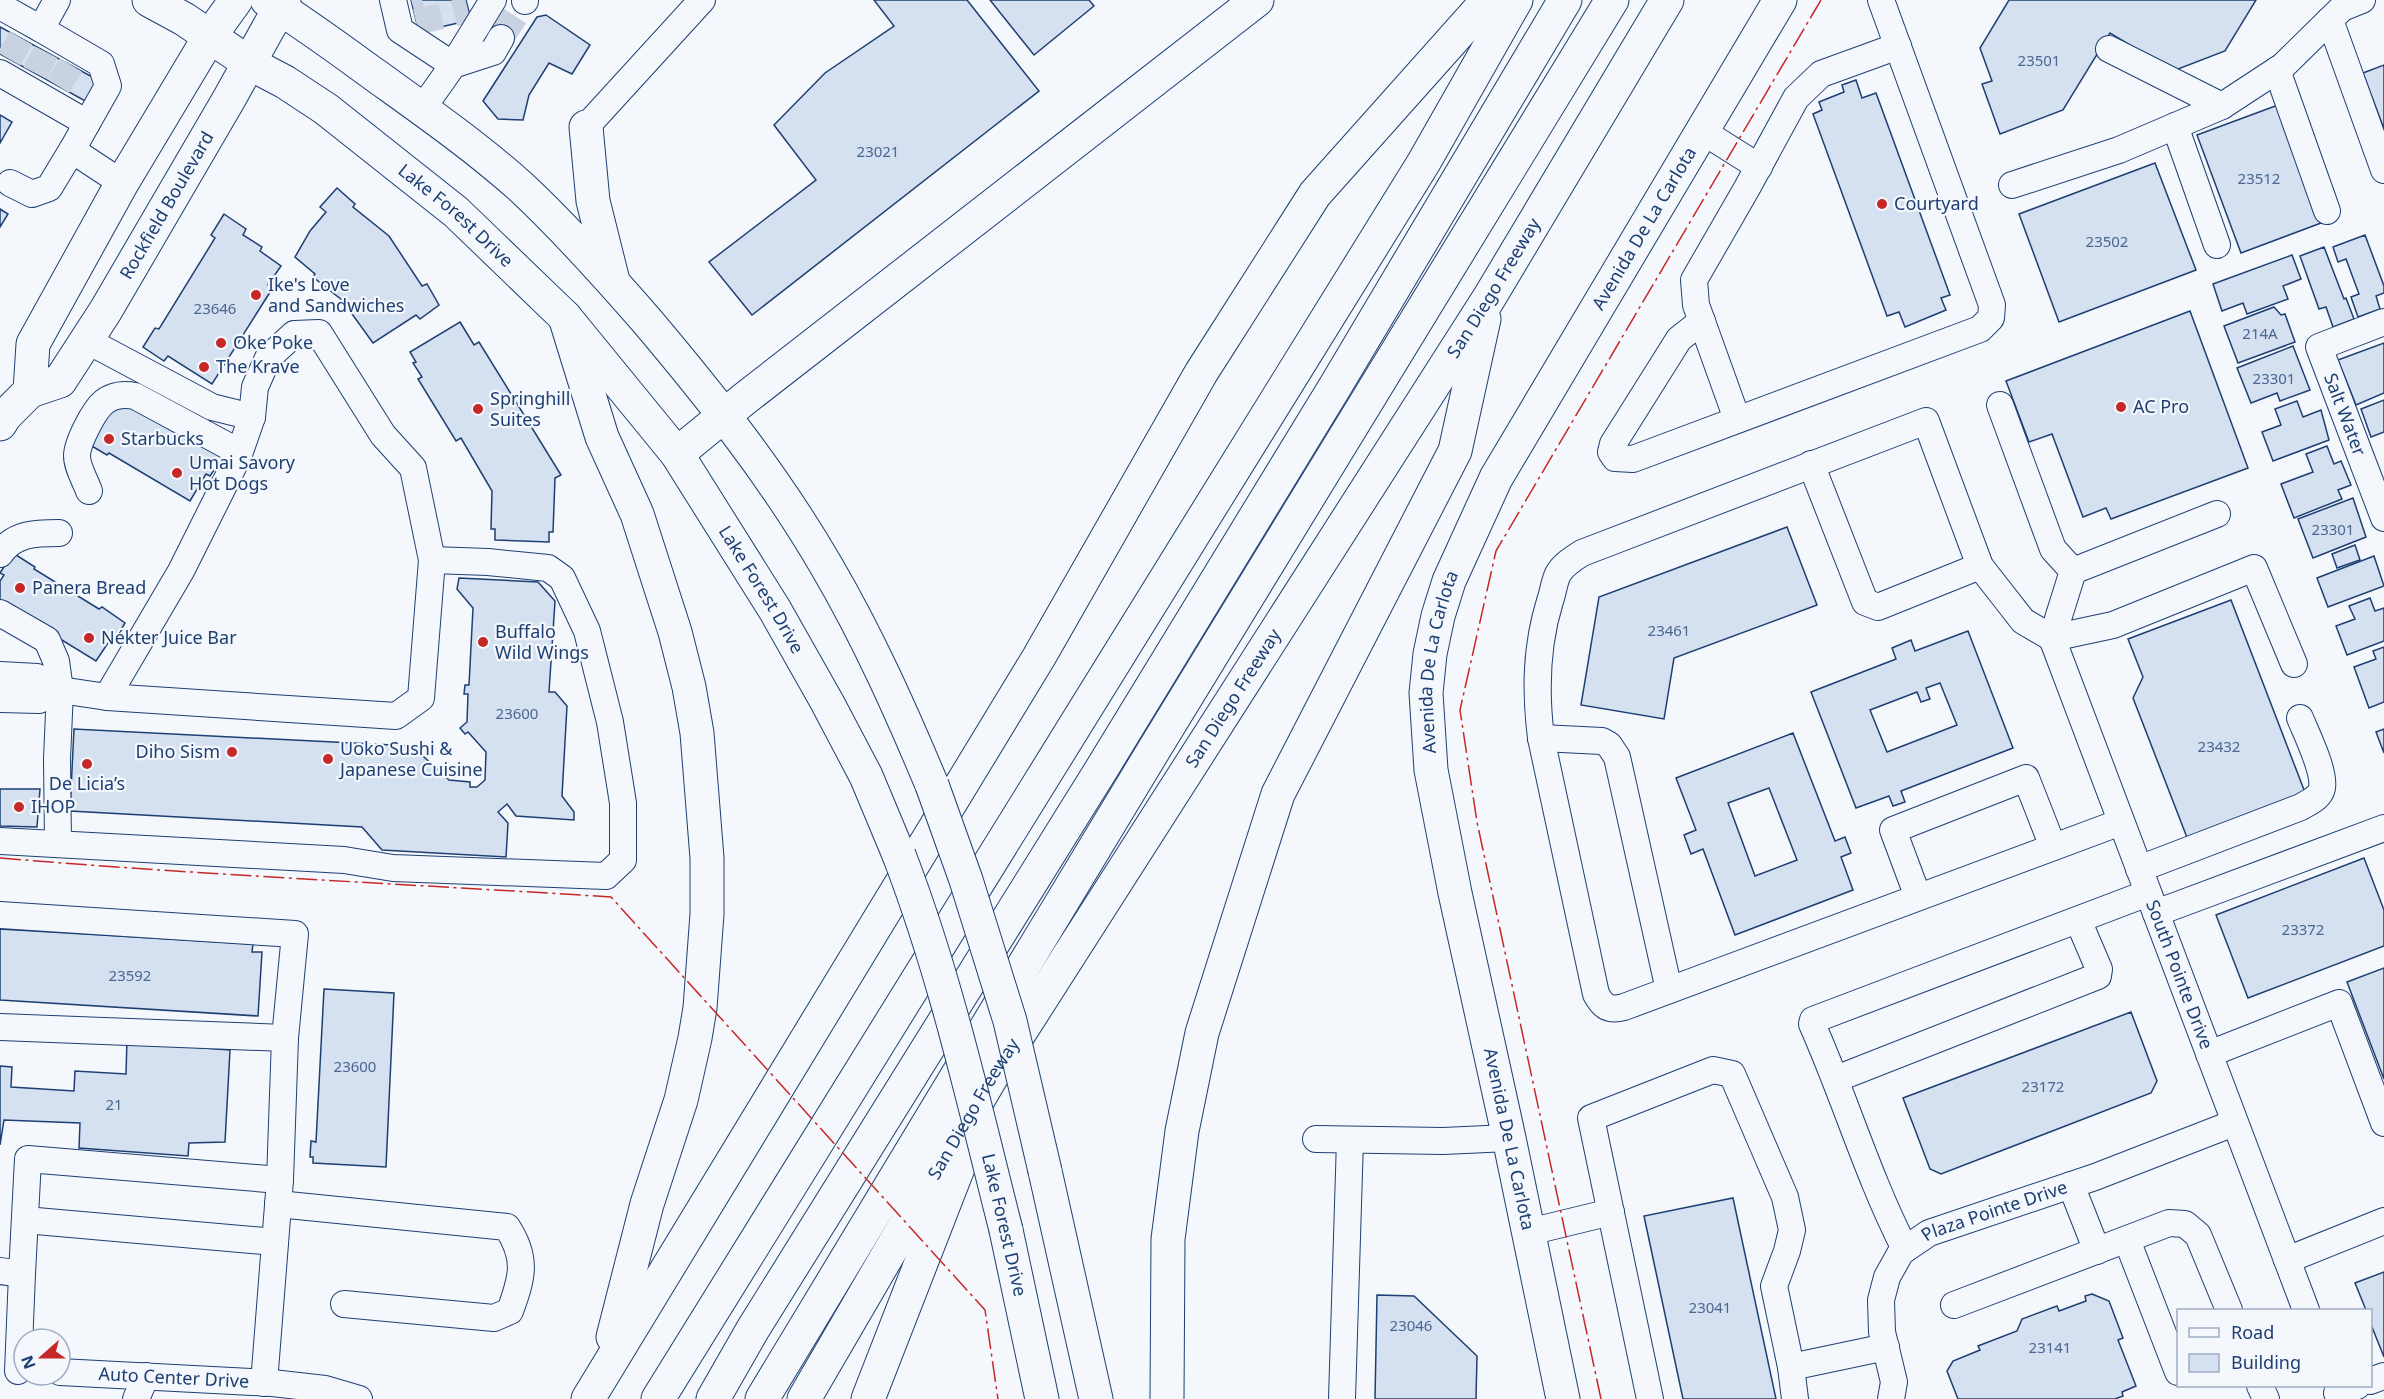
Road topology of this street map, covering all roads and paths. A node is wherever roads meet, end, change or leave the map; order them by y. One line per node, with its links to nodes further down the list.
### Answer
1 (57, 0): 22 (street)
2 (150, 0): 18 (main road, Lake Forest Drive)
3 (236, 0): 18 (main road)
4 (493, 0): 24 (street)
5 (702, 0): 31 (street)
6 (1257, 0): 49 (main road)
7 (1488, 0): 112 (main road)
8 (1516, 0): 120 (main road)
9 (1565, 0): 121 (main road)
10 (1612, 0): 122 (main road)
11 (1666, 0): 42 (main road, San Diego Freeway)
12 (1780, 0): 32 (main road, Avenida De La Carlota)
13 (1881, 0): 20 (street)
14 (276, 2): 23 (main road, Rockfield Boulevard); 28 (main road)
15 (403, 5): 24 (street)
16 (2343, 7): 25 (street); 35 (street)
17 (1, 9): 22 (street)
18 (210, 36): 23 (main road, Lake Forest Drive); 37 (main road)
19 (501, 38): 24 (street)
20 (1898, 46): 34 (street); 51 (street)
21 (2109, 49): 27 (street)
22 (27, 54): 26 (street); 26 (street)
23 (249, 63): 43 (main road, Lake Forest Drive); 46 (main road, Rockfield Boulevard)
24 (453, 64): 28 (street)
25 (2277, 70): 27 (street); 39 (street)
26 (64, 76): 29 (street); 29 (street)
27 (2222, 106): 30 (street)
28 (422, 110): 41 (main road)
29 (87, 123): 33 (street)
30 (2175, 126): 38 (street); 40 (street)
31 (586, 127): 41 (main road)
32 (1702, 131): 34 (street); 90 (main road, Avenida De La Carlota)
33 (72, 150): 36 (street); 37 (street)
34 (1759, 167): 44 (street)
35 (2384, 170)
36 (10, 183)
37 (122, 183): 47 (main road)
38 (2012, 185)
39 (2327, 212)
40 (2217, 245)
41 (614, 283): 49 (main road)
42 (1489, 298): 86 (main road, San Diego Freeway); 127 (main road)
43 (565, 317): 53 (main road, Lake Forest Drive); 112 (main road)
44 (1702, 321): 51 (street); 51 (street)
45 (2384, 321): 57 (street, Salt Water)
46 (86, 340): 47 (main road, Rockfield Boulevard); 52 (street)
47 (30, 391): 50 (main road, Rockfield Boulevard)
48 (2000, 405): 62 (street)
49 (724, 415): 53 (main road); 126 (main road, bridge)
50 (2, 417)
51 (1737, 419)
52 (246, 435): 55 (street); 60 (street); 68 (street)
53 (677, 454): 125 (main road, Lake Forest Drive, bridge)
54 (1811, 464): 61 (street); 61 (street); 71 (street)
55 (89, 491)
56 (2217, 514): 62 (street)
57 (2384, 518)
58 (59, 533): 59 (street)
59 (0, 554)
60 (432, 560): 68 (street); 75 (street)
61 (1980, 566): 64 (street)
62 (2073, 572): 64 (street)
63 (0, 613): 67 (street)
64 (2052, 638): 65 (street); 72 (street, South Pointe Drive)
65 (2294, 664)
66 (0, 675): 67 (street)
67 (60, 690): 68 (street); 69 (street); 75 (street)
68 (107, 697)
69 (0, 699)
70 (2300, 718): 77 (street)
71 (1541, 738): 82 (street); 82 (street)
72 (2121, 822): 76 (street); 77 (street, South Pointe Drive)
73 (2384, 828): 79 (street)
74 (0, 841): 75 (street)
75 (58, 844)
76 (2053, 847): 78 (street); 78 (street)
77 (2139, 869): 79 (street, South Pointe Drive)
78 (1918, 897): 82 (street)
79 (2152, 903): 81 (street); 85 (street, South Pointe Drive)
80 (0, 915): 84 (street)
81 (2078, 920): 87 (street); 87 (street)
82 (1669, 990)
83 (0, 1027): 84 (street)
84 (285, 1038): 94 (street)
85 (2209, 1054): 88 (street, South Pointe Drive); 89 (street)
86 (992, 1076): 123 (main road, San Diego Freeway); 124 (main road)
87 (1836, 1079): 101 (street)
88 (2234, 1123): 93 (street, Plaza Pointe Drive); 103 (street, South Pointe Drive)
89 (2384, 1124)
90 (1509, 1138): 92 (street); 98 (main road, Avenida De La Carlota)
91 (1316, 1139): 92 (street)
92 (1350, 1140): 128 (street)
93 (2071, 1185): 101 (street, Plaza Pointe Drive); 102 (street)
94 (279, 1192): 96 (street); 100 (street); 105 (street)
95 (1611, 1212): 98 (street); 111 (street); 130 (street)
96 (25, 1220): 100 (street); 104 (street)
97 (2384, 1221): 103 (street)
98 (1528, 1232): 129 (main road, Avenida De La Carlota)
99 (2127, 1240): 102 (street); 107 (street); 113 (street)
100 (275, 1242): 116 (street)
101 (1905, 1249): 110 (street, Plaza Pointe Drive)
102 (2097, 1251): 106 (street)
103 (2287, 1260): 108 (street, South Pointe Drive)
104 (11, 1273): 109 (street)
105 (344, 1304)
106 (1954, 1305)
107 (2228, 1309)
108 (2305, 1309)
109 (13, 1327)
110 (1886, 1347): 111 (street); 132 (street, Plaza Pointe Drive)
111 (1791, 1367): 131 (street)
112 (605, 1369): 119 (main road)
113 (2177, 1369)
114 (72, 1373): 115 (street, Auto Center Drive)
115 (146, 1376): 116 (street, Auto Center Drive); 117 (street)
116 (264, 1383): 118 (street, Auto Center Drive)
117 (136, 1399)
118 (358, 1399)
119 (588, 1399)
120 (658, 1399)
121 (713, 1399)
122 (762, 1399)
123 (804, 1399)
124 (868, 1399)
125 (1042, 1399)
126 (1096, 1399)
127 (1167, 1399)
128 (1342, 1399)
129 (1563, 1399)
130 (1650, 1399)
131 (1795, 1399)
132 (1891, 1399)

